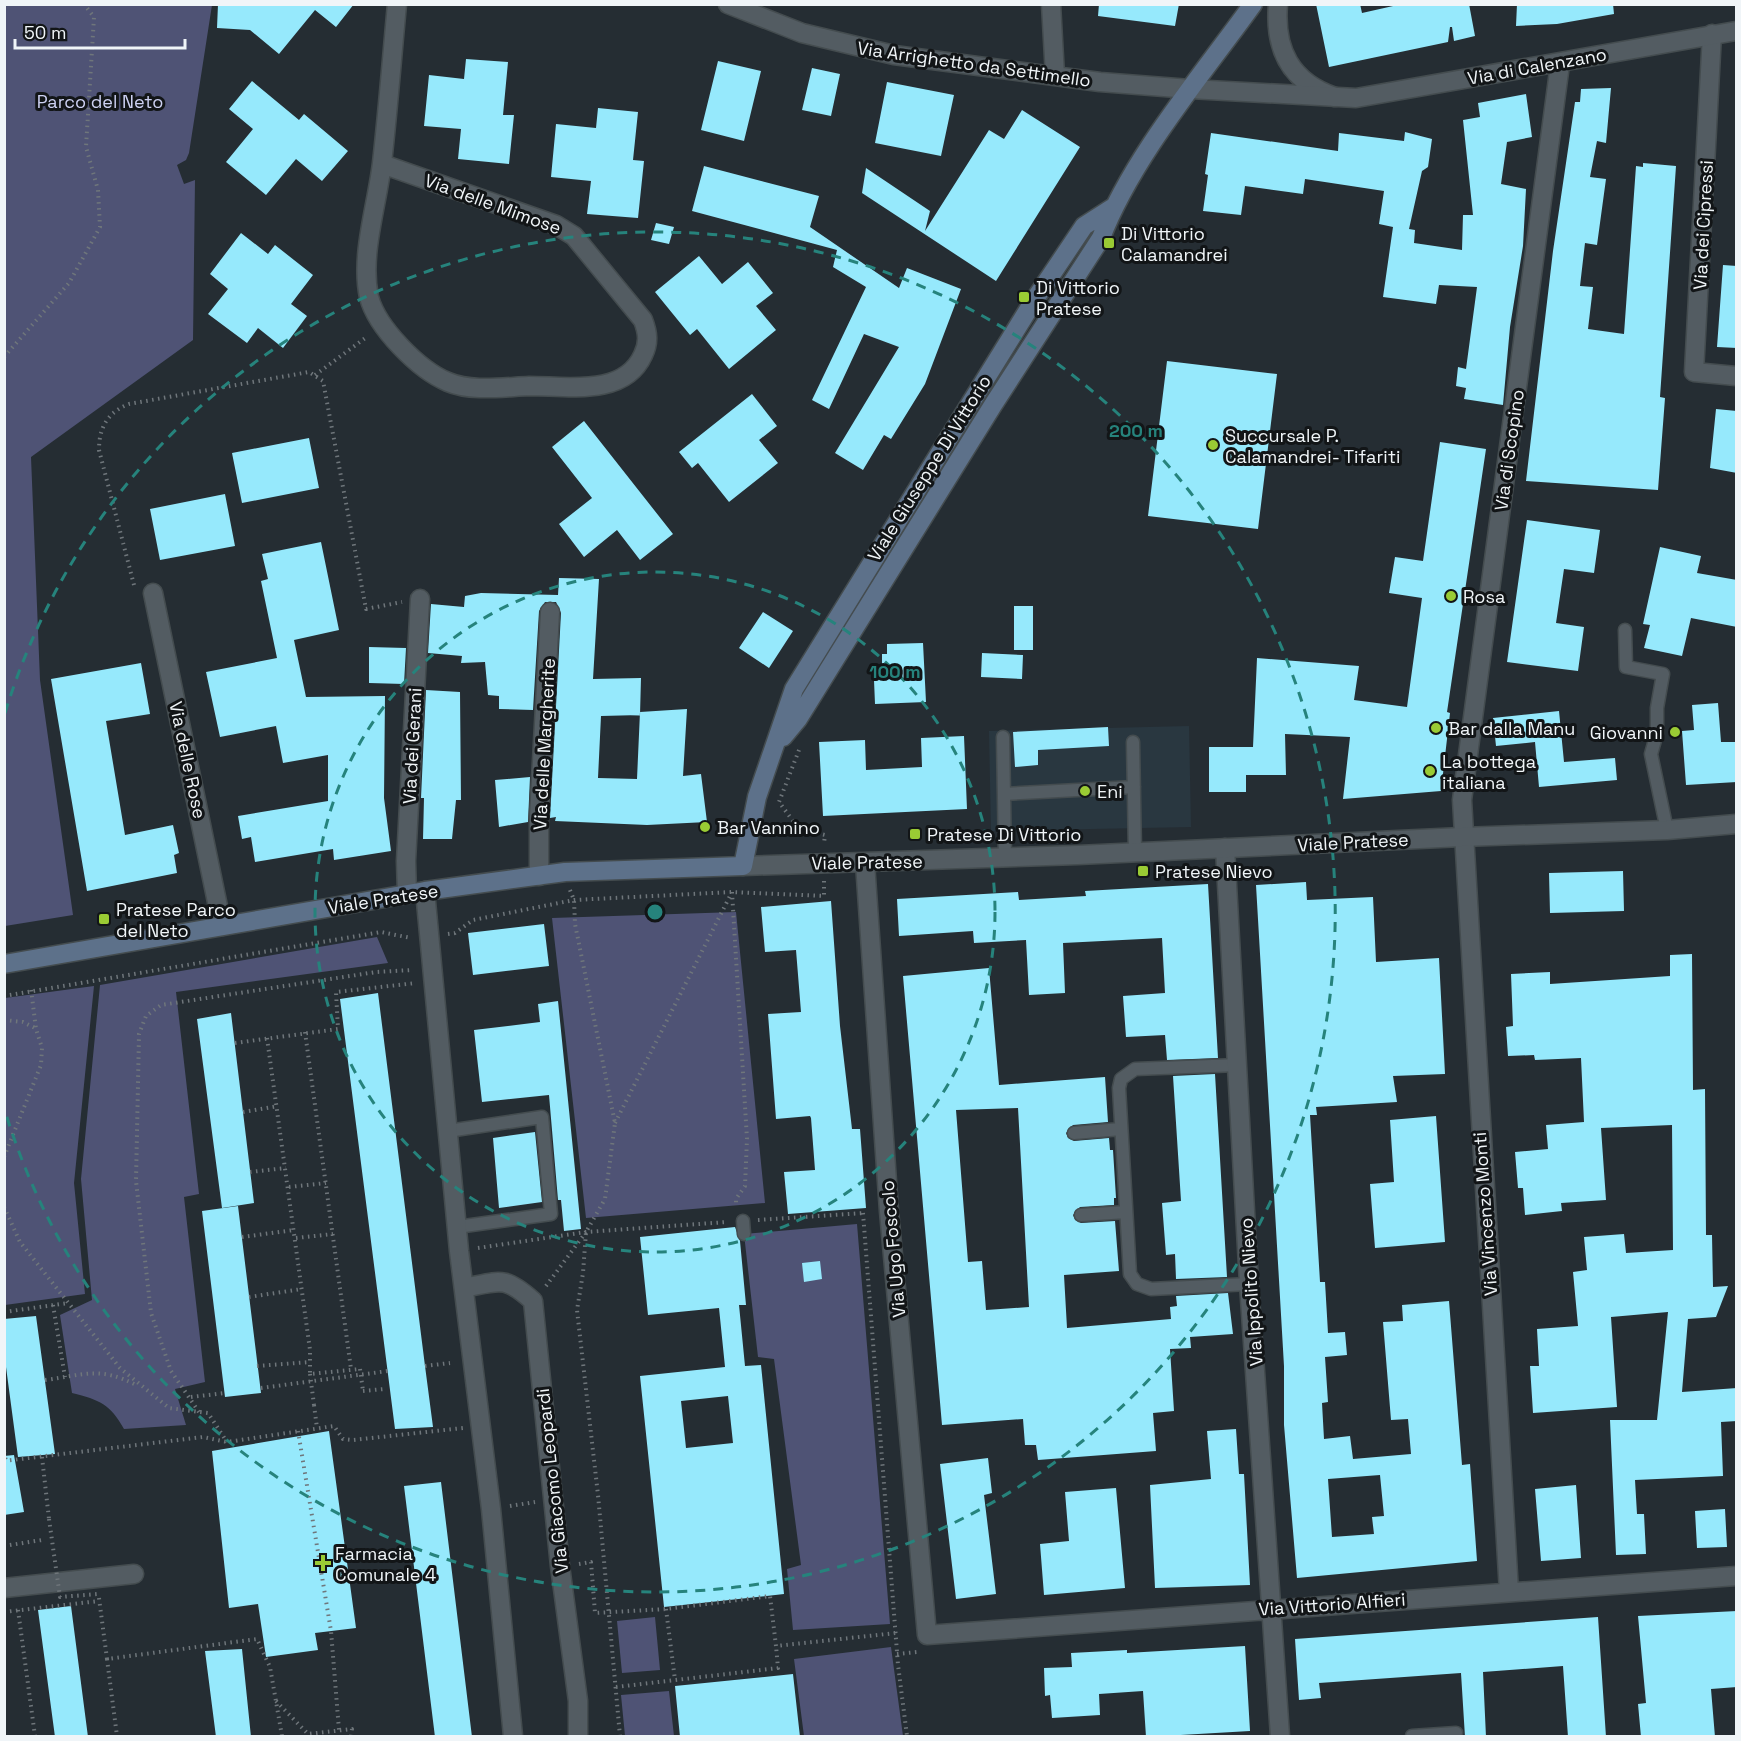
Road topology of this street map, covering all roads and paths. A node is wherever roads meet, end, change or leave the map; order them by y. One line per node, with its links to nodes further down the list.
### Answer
1 (84, 4): 15 (path)
2 (397, 4): 13 (street, Via delle Mimose)
3 (728, 4): 10 (street, Via Arrighetto da Settimello)
4 (1051, 4): 10 (street)
5 (1252, 4): 11 (main road, Viale Giuseppe Di Vittorio)
6 (1278, 4): 12 (street, Via di Calenzano)
7 (1737, 31): 8 (street, Via di Calenzano)
8 (1712, 34): 9 (street, Via di Calenzano); 17 (street, Via dei Cipressi)
9 (1560, 64): 12 (street, Via di Calenzano); 30 (street, Via di Scopino)
10 (1055, 76): 11 (street, Via Arrighetto da Settimello)
11 (1190, 89): 12 (street, Via di Calenzano); 35 (main road, Viale Giuseppe Di Vittorio)
12 (1337, 98)
13 (382, 164): 14 (street, Via delle Mimose); 14 (street, Via delle Mimose)
14 (383, 325): 16 (path)
15 (4, 357)
16 (315, 375): 18 (path); 19 (path)
17 (1737, 376)
18 (153, 593): 42 (street, Via delle Rose)
19 (420, 598): 39 (street, Via dei Gerani)
20 (550, 612): 37 (street, Via delle Margherite)
21 (1625, 630): 28 (lane)
22 (1003, 737): 26 (lane)
23 (1133, 742): 25 (lane)
24 (800, 748): 29 (path)
25 (1134, 787): 26 (lane); 32 (lane)
26 (1004, 794): 33 (lane)
27 (1737, 824): 28 (street, Viale Pratese)
28 (1667, 830): 30 (street, Viale Pratese)
29 (825, 835)
30 (1462, 837): 31 (street, Viale Pratese); 118 (street, Via Vincenzo Monti)
31 (1225, 848): 32 (street, Viale Pratese); 55 (street, Via Ippolito Nievo)
32 (1135, 852): 33 (street, Viale Pratese)
33 (1005, 858): 34 (street, Viale Pratese)
34 (865, 863): 35 (street, Viale Pratese); 68 (street, Via Ugo Foscolo)
35 (743, 866): 36 (main road, Viale Pratese)
36 (565, 872): 37 (main road, Viale Pratese); 41 (path)
37 (539, 876): 39 (main road, Viale Pratese)
38 (732, 892): 40 (path); 41 (path); 58 (path); 72 (path)
39 (416, 893): 42 (main road, Viale Pratese); 46 (street)
40 (824, 896)
41 (574, 900): 43 (path); 58 (path)
42 (222, 926): 45 (main road, Viale Pratese)
43 (455, 933)
44 (406, 939): 48 (path)
45 (4, 964)
46 (432, 968): 60 (street); 101 (path)
47 (417, 983): 52 (path)
48 (31, 989): 49 (path); 51 (path)
49 (4, 996)
50 (4, 1020): 51 (path)
51 (36, 1029): 62 (path)
52 (305, 1032): 53 (path); 65 (path)
53 (267, 1038): 54 (path); 56 (path)
54 (235, 1043)
55 (1238, 1065): 59 (lane); 80 (street, Via Ippolito Nievo)
56 (278, 1106): 57 (path); 63 (path)
57 (243, 1112)
58 (615, 1123): 75 (path)
59 (1121, 1129): 61 (lane); 69 (lane)
60 (448, 1131): 73 (street); 73 (lane)
61 (1074, 1133)
62 (4, 1157)
63 (286, 1168): 64 (path); 66 (path)
64 (250, 1172)
65 (326, 1184): 66 (path); 76 (path)
66 (289, 1187): 74 (path)
67 (4, 1207): 85 (path)
68 (889, 1211): 70 (path); 126 (street, Via Ugo Foscolo)
69 (1126, 1212): 71 (lane); 80 (lane)
70 (863, 1213): 72 (path); 125 (path)
71 (1081, 1215)
72 (740, 1226): 75 (path)
73 (457, 1227): 79 (street)
74 (294, 1230): 77 (path); 78 (path)
75 (586, 1232): 79 (path); 84 (path); 124 (path)
76 (333, 1234): 78 (path); 92 (path)
77 (242, 1237)
78 (296, 1238): 82 (path)
79 (459, 1251): 81 (street)
80 (1250, 1284): 120 (street, Via Ippolito Nievo)
81 (464, 1288): 84 (street); 105 (street)
82 (302, 1289): 83 (path); 88 (path)
83 (249, 1297)
84 (533, 1301): 110 (street, Via Giacomo Leopardi)
85 (69, 1303): 86 (path); 97 (path)
86 (52, 1305): 87 (path); 95 (path)
87 (4, 1311)
88 (310, 1362): 90 (path); 94 (path)
89 (450, 1363): 91 (path)
90 (257, 1366)
91 (425, 1366)
92 (351, 1368): 94 (path); 99 (path, bridge)
93 (388, 1371): 98 (path)
94 (310, 1374): 103 (path, bridge)
95 (65, 1377): 96 (path); 97 (path)
96 (45, 1380)
97 (142, 1388): 102 (path)
98 (261, 1388)
99 (384, 1389)
100 (225, 1393): 101 (path)
101 (191, 1397): 102 (path)
102 (200, 1412): 106 (path)
103 (317, 1428): 104 (path); 105 (path)
104 (298, 1431): 106 (path); 132 (path)
105 (482, 1436): 111 (street)
106 (227, 1442): 108 (path)
107 (4, 1452): 109 (path)
108 (42, 1457): 109 (path); 119 (path, bridge)
109 (5, 1461)
110 (554, 1499): 111 (path); 114 (street, Via Giacomo Leopardi)
111 (491, 1509): 138 (street)
112 (42, 1540): 113 (path)
113 (4, 1546)
114 (560, 1566): 124 (path); 139 (street, Via Giacomo Leopardi)
115 (134, 1574): 117 (street)
116 (1737, 1576): 118 (street, Via Vittorio Alfieri)
117 (4, 1588)
118 (1509, 1592): 120 (street, Via Vittorio Alfieri)
119 (99, 1601): 122 (path); 128 (path)
120 (1272, 1608): 126 (street, Via Vittorio Alfieri); 142 (street, Via Ippolito Nievo)
121 (666, 1609): 124 (path); 127 (path); 129 (path)
122 (18, 1610): 123 (path); 134 (path)
123 (4, 1612)
124 (609, 1612): 130 (path)
125 (896, 1633): 127 (path); 141 (path)
126 (927, 1635)
127 (776, 1646): 129 (path)
128 (107, 1659): 131 (path); 135 (path)
129 (675, 1680): 130 (path)
130 (616, 1687): 140 (path)
131 (276, 1701): 132 (path); 136 (path)
132 (339, 1730): 137 (path)
133 (1456, 1733): 143 (lane)
134 (35, 1737)
135 (117, 1737)
136 (282, 1737)
137 (351, 1737)
138 (513, 1737)
139 (578, 1737)
140 (620, 1737)
141 (907, 1737)
142 (1280, 1737)
143 (1412, 1737)

